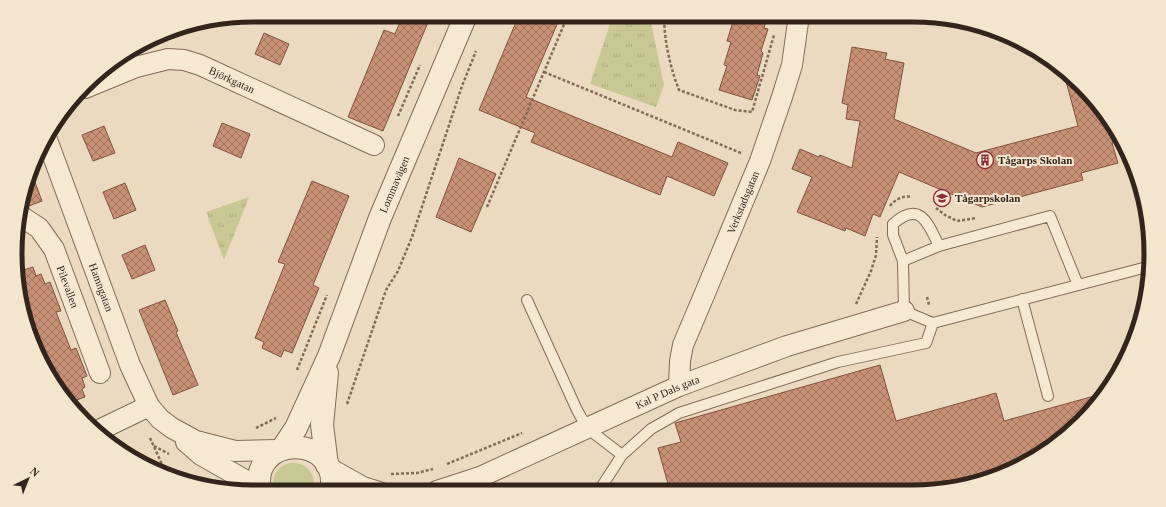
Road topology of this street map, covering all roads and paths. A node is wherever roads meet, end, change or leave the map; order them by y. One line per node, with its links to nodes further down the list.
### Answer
1 (463, 22): 25 (street, Lommavägen)
2 (565, 22): 8 (path)
3 (664, 22): 4 (path)
4 (794, 22)
5 (798, 22): 13 (street, Verkstadsgatan)
6 (476, 51): 31 (path)
7 (422, 59): 10 (path)
8 (544, 72): 13 (path); 14 (path)
9 (97, 83): 12 (street, Björkgatan)
10 (396, 121)
11 (49, 145): 30 (street, Hamngatan)
12 (374, 145)
13 (760, 161): 28 (street, Verkstadsgatan)
14 (487, 207)
15 (25, 219): 26 (street, Pilevallen)
16 (939, 246): 17 (lane); 17 (lane); 19 (lane)
17 (903, 261): 23 (lane)
18 (1144, 267): 19 (lane)
19 (1078, 285): 21 (lane)
20 (329, 289): 27 (path)
21 (1022, 299): 24 (lane); 29 (lane)
22 (527, 300): 34 (lane)
23 (904, 310): 24 (lane); 28 (street, Kal P Dals gata)
24 (933, 323): 39 (lane)
25 (329, 356): 38 (street, Lommavägen); 41 (street, Lommavägen)
26 (100, 373)
27 (295, 377)
28 (679, 386): 34 (street, Kal P Dals gata)
29 (1048, 396)
30 (149, 406): 33 (street, Hamngatan); 35 (street)
31 (345, 410)
32 (279, 416): 36 (path)
33 (172, 428): 38 (street, Hamngatan); 42 (street, Hamngatan)
34 (587, 428): 39 (lane); 46 (street, Kal P Dals gata)
35 (102, 429)
36 (253, 429)
37 (154, 446): 40 (path)
38 (281, 450): 41 (street); 43 (street, Lommavägen)
39 (622, 455): 47 (lane)
40 (163, 466)
41 (328, 466): 44 (street, Lommavägen); 45 (street)
42 (251, 485)
43 (260, 485)
44 (332, 485)
45 (360, 485)
46 (455, 485)
47 (603, 485)

